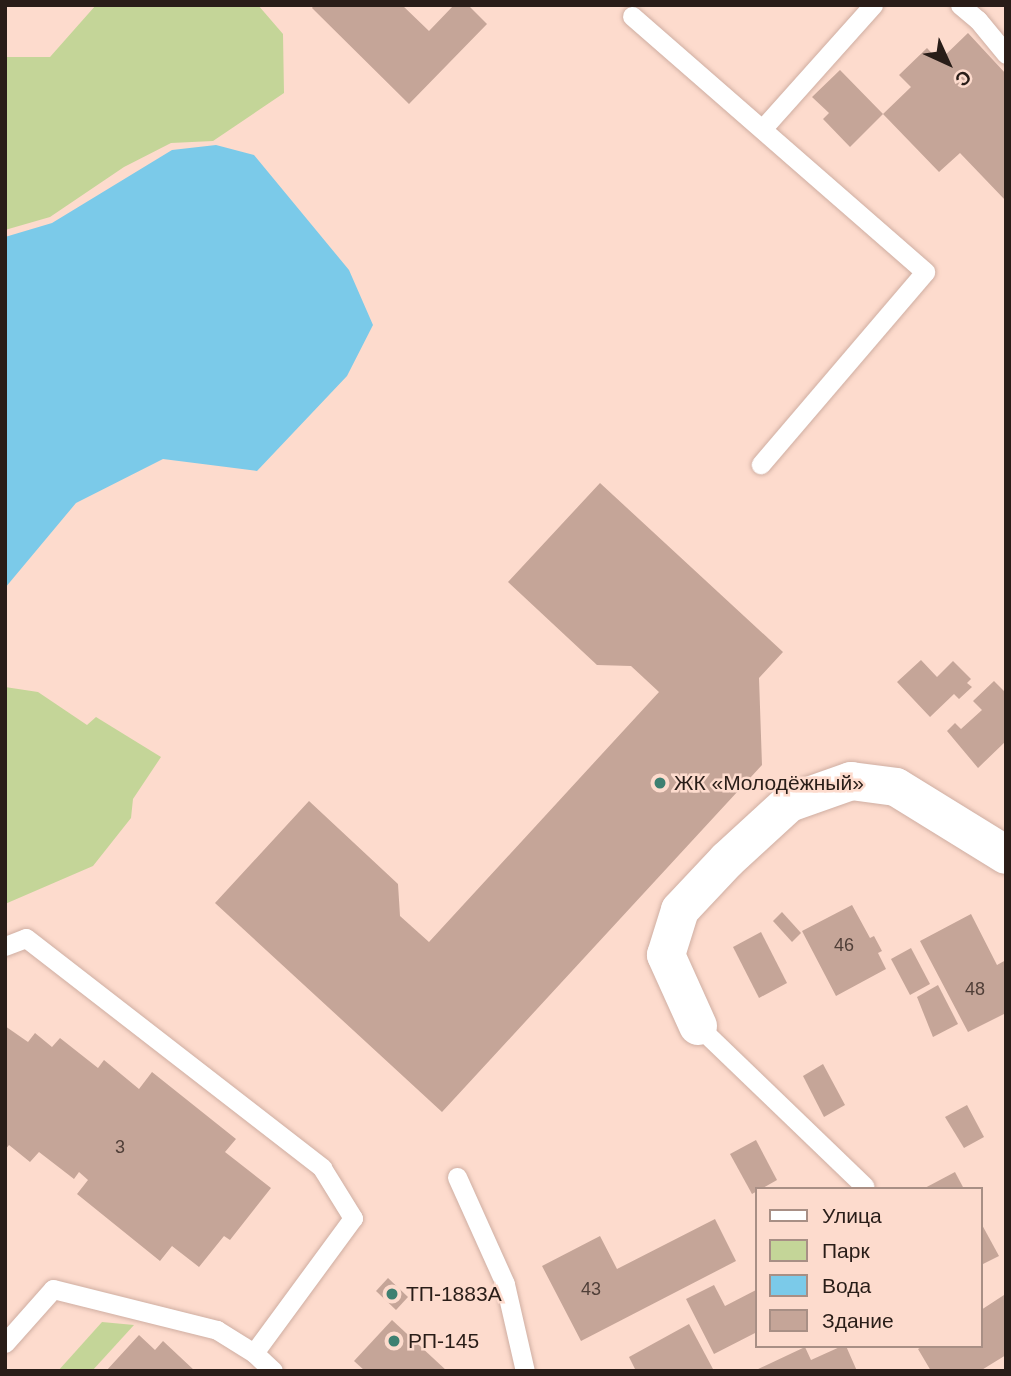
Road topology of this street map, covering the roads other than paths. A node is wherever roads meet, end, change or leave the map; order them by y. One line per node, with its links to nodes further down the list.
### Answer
1 (873, 5): 5 (lane)
2 (960, 5): 4 (lane)
3 (632, 16): 5 (lane)
4 (1006, 54)
5 (763, 128): 6 (lane)
6 (761, 464)
7 (1006, 855): 9 (street)
8 (5, 946): 13 (lane)
9 (698, 1026): 11 (lane)
10 (457, 1177): 15 (lane)
11 (864, 1186)
12 (5, 1343): 13 (lane)
13 (254, 1353): 14 (lane)
14 (273, 1371)
15 (525, 1371)

